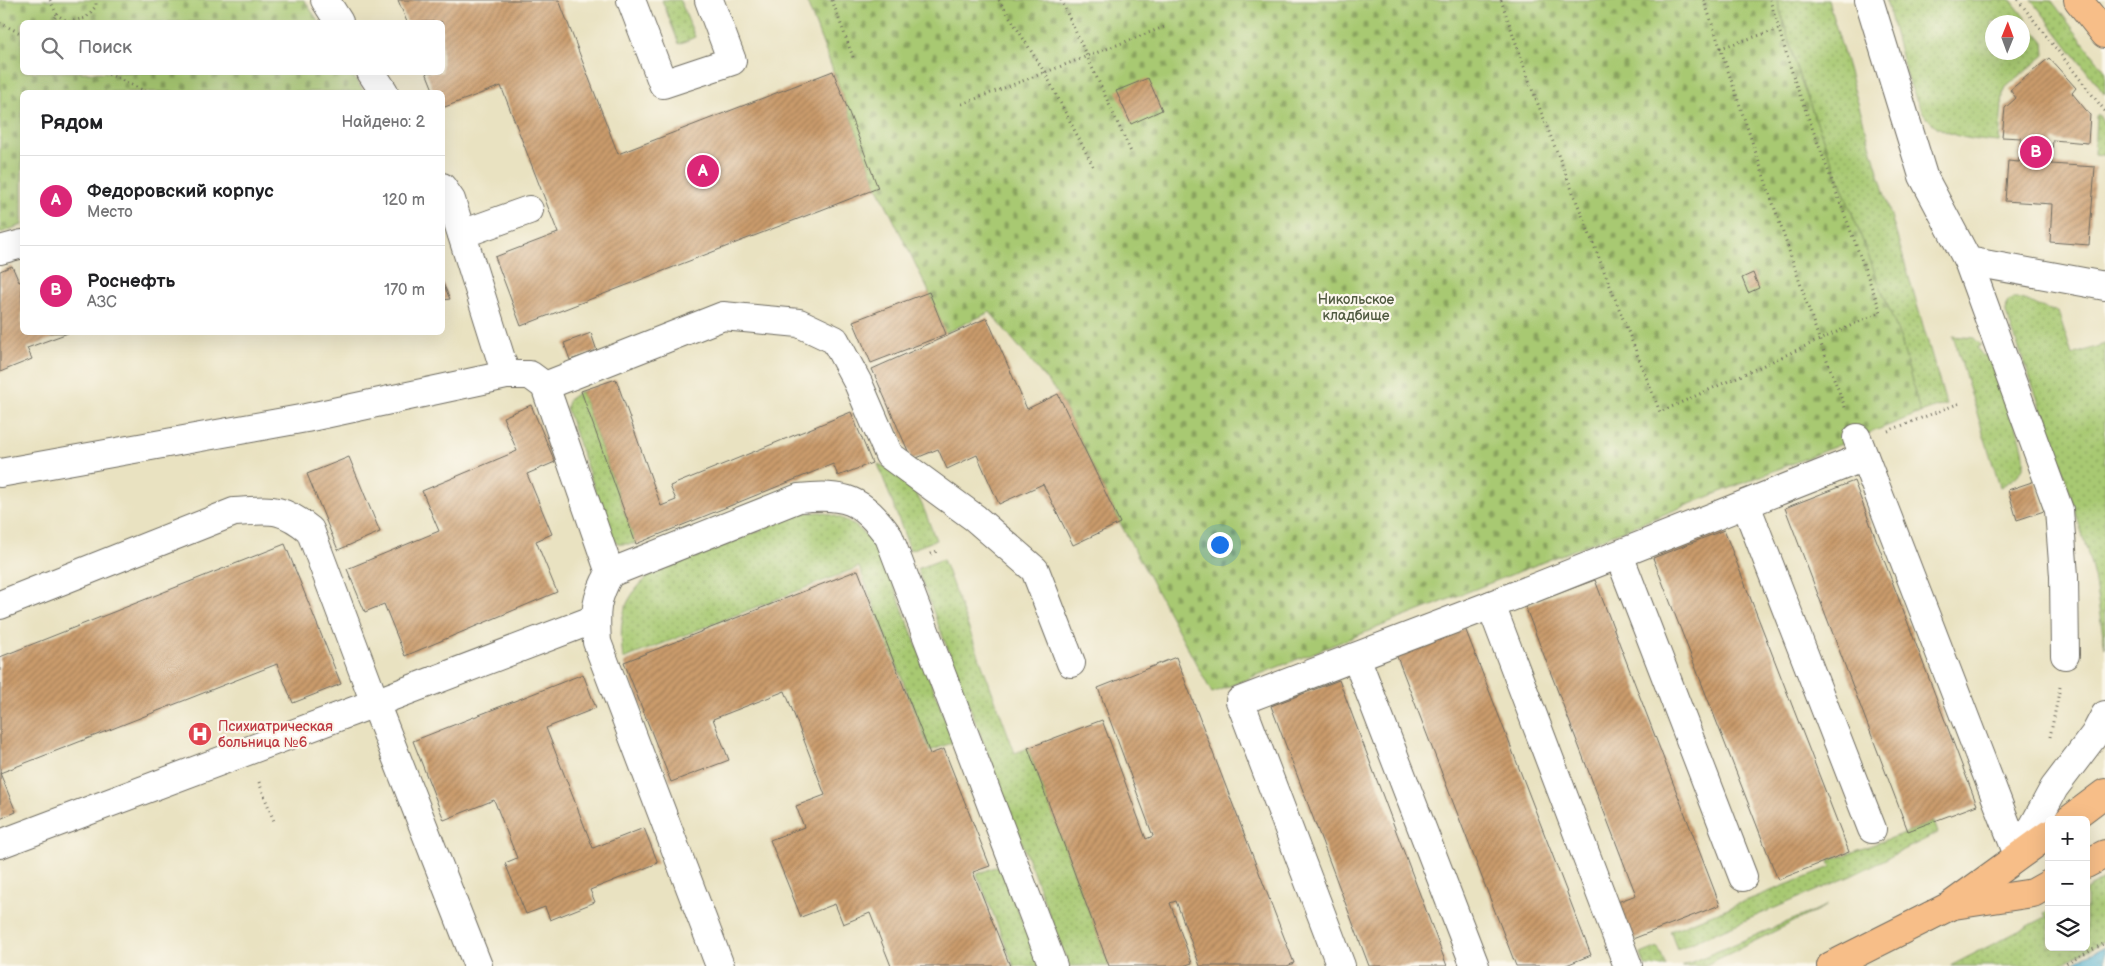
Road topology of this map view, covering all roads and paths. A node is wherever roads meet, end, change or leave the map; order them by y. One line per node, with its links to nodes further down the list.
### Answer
1 (50, 0): 15 (path)
2 (96, 0): 18 (path)
3 (325, 0): 19 (lane)
4 (631, 0): 5 (lane)
5 (709, 0)
6 (832, 0): 27 (path)
7 (999, 0): 28 (path)
8 (1061, 0): 26 (path)
9 (1501, 0): 44 (path)
10 (1704, 0): 25 (path)
11 (1770, 0): 22 (path)
12 (1869, 0): 42 (lane)
13 (2018, 0): 34 (path)
14 (2078, 0): 24 (main road)
15 (57, 15): 16 (path); 17 (path)
16 (53, 20)
17 (66, 20)
18 (78, 20)
19 (338, 20)
20 (0, 23): 23 (path)
21 (1164, 27): 26 (path)
22 (1779, 29): 25 (path); 44 (path)
23 (20, 33)
24 (2105, 34)
25 (1720, 48): 44 (path)
26 (1086, 57): 28 (path); 35 (path)
27 (854, 60)
28 (1045, 73): 33 (path); 36 (path)
29 (110, 75): 31 (path)
30 (373, 75): 32 (lane)
31 (143, 90)
32 (383, 90)
33 (962, 104)
34 (2105, 111)
35 (1130, 152)
36 (1093, 166)
37 (445, 197): 39 (lane)
38 (529, 210): 39 (lane)
39 (462, 234): 45 (lane)
40 (20, 245): 41 (lane)
41 (0, 250)
42 (1968, 262): 43 (lane); 57 (lane)
43 (2105, 286)
44 (1819, 339): 49 (path)
45 (506, 375): 46 (lane); 50 (lane)
46 (545, 386): 53 (lane); 59 (lane)
47 (1960, 403): 48 (path)
48 (1892, 429)
49 (1861, 448): 51 (lane); 71 (lane)
50 (0, 473)
51 (1746, 505): 52 (lane); 67 (lane)
52 (1619, 555): 55 (lane); 73 (lane)
53 (610, 573): 56 (lane); 79 (lane)
54 (0, 605): 60 (lane)
55 (1491, 606): 58 (lane); 82 (lane)
56 (595, 619): 60 (lane); 78 (lane)
57 (2065, 654): 62 (path)
58 (1356, 657): 80 (lane); 81 (lane)
59 (1072, 663)
60 (375, 703): 63 (lane); 77 (lane)
61 (2105, 715): 71 (lane)
62 (2048, 746)
63 (248, 751): 66 (path); 69 (lane)
64 (2105, 793): 65 (main road)
65 (2074, 816)
66 (275, 824)
67 (1872, 829)
68 (2045, 837): 71 (main road)
69 (0, 844)
70 (2105, 854): 72 (main road)
71 (2018, 855): 75 (main road)
72 (2090, 862)
73 (1743, 877)
74 (2045, 886): 75 (main road)
75 (1950, 906): 83 (main road)
76 (2105, 943): 84 (path)
77 (478, 966)
78 (720, 966)
79 (1053, 966)
80 (1341, 966)
81 (1475, 966)
82 (1628, 966)
83 (1831, 966)
84 (2062, 966)

